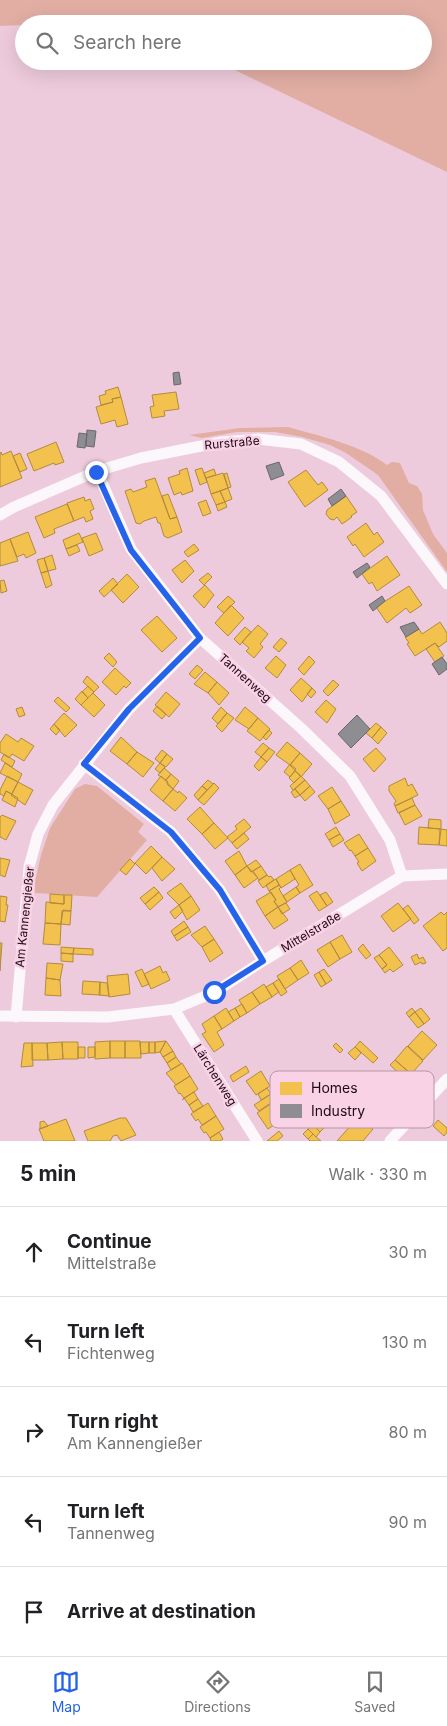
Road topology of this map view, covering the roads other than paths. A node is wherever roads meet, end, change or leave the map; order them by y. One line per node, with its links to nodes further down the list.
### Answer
1 (96, 472): 2 (street, Rurstraße); 3 (street, Rurstraße); 4 (street, Tannenweg)
2 (0, 515)
3 (447, 584)
4 (200, 638): 5 (street, Am Kannengießer); 7 (street, Tannenweg)
5 (84, 764): 8 (street); 11 (street, Am Kannengießer)
6 (447, 874): 7 (street, Mittelstraße)
7 (402, 876): 8 (street, Mittelstraße)
8 (263, 961): 9 (street, Mittelstraße)
9 (174, 1009): 11 (street, Mittelstraße); 15 (street, Lärchenweg)
10 (0, 1016): 11 (street, Mittelstraße)
11 (16, 1017)
12 (447, 1079): 13 (street)
13 (434, 1093)
14 (402, 1128): 16 (street)
15 (257, 1141)
16 (390, 1141)

